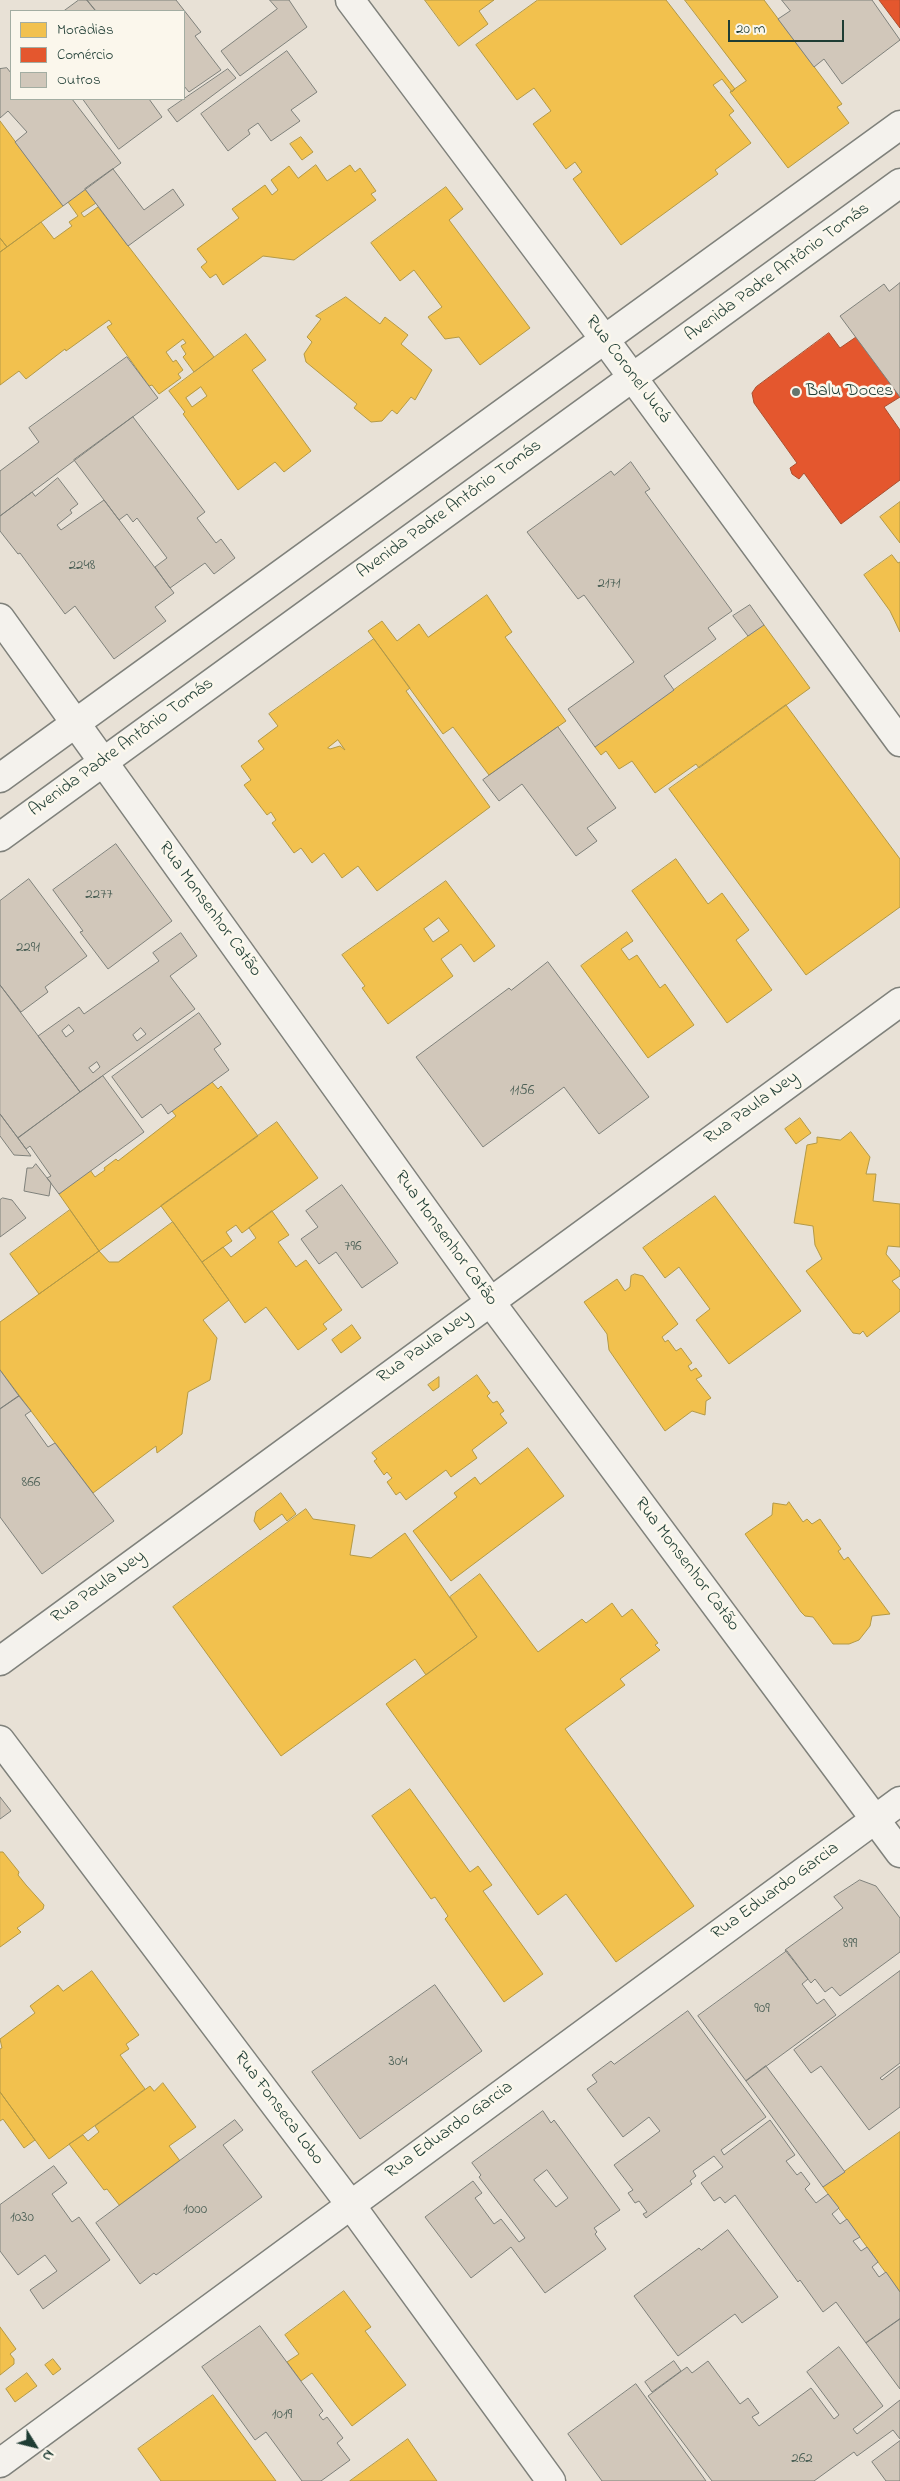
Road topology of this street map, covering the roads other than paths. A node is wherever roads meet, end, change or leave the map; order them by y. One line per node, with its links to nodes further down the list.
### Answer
1 (350, 0): 4 (street, Rua Coronel Jucá)
2 (900, 125): 4 (street)
3 (900, 183): 5 (street, Avenida Padre Antônio Tomás)
4 (605, 340): 5 (street, Rua Coronel Jucá); 7 (street)
5 (633, 379): 8 (street, Rua Coronel Jucá); 9 (street, Avenida Padre Antônio Tomás)
6 (0, 618): 7 (street, Rua Monsenhor Catão)
7 (76, 723): 9 (street, Rua Monsenhor Catão); 10 (street)
8 (900, 742)
9 (103, 761): 11 (street, Avenida Padre Antônio Tomás); 13 (street, Rua Monsenhor Catão)
10 (0, 778)
11 (0, 837)
12 (900, 1002): 13 (street, Rua Paula Ney)
13 (489, 1300): 14 (street, Rua Paula Ney); 17 (street, Rua Monsenhor Catão)
14 (0, 1661)
15 (0, 1740): 19 (street, Rua Fonseca Lobo)
16 (900, 1801): 17 (street, Rua Eduardo Garcia)
17 (875, 1820): 18 (street, Rua Monsenhor Catão); 19 (street, Rua Eduardo Garcia)
18 (900, 1853)
19 (350, 2204): 20 (street, Rua Eduardo Garcia); 21 (street, Rua Fonseca Lobo)
20 (0, 2463)
21 (551, 2481)

